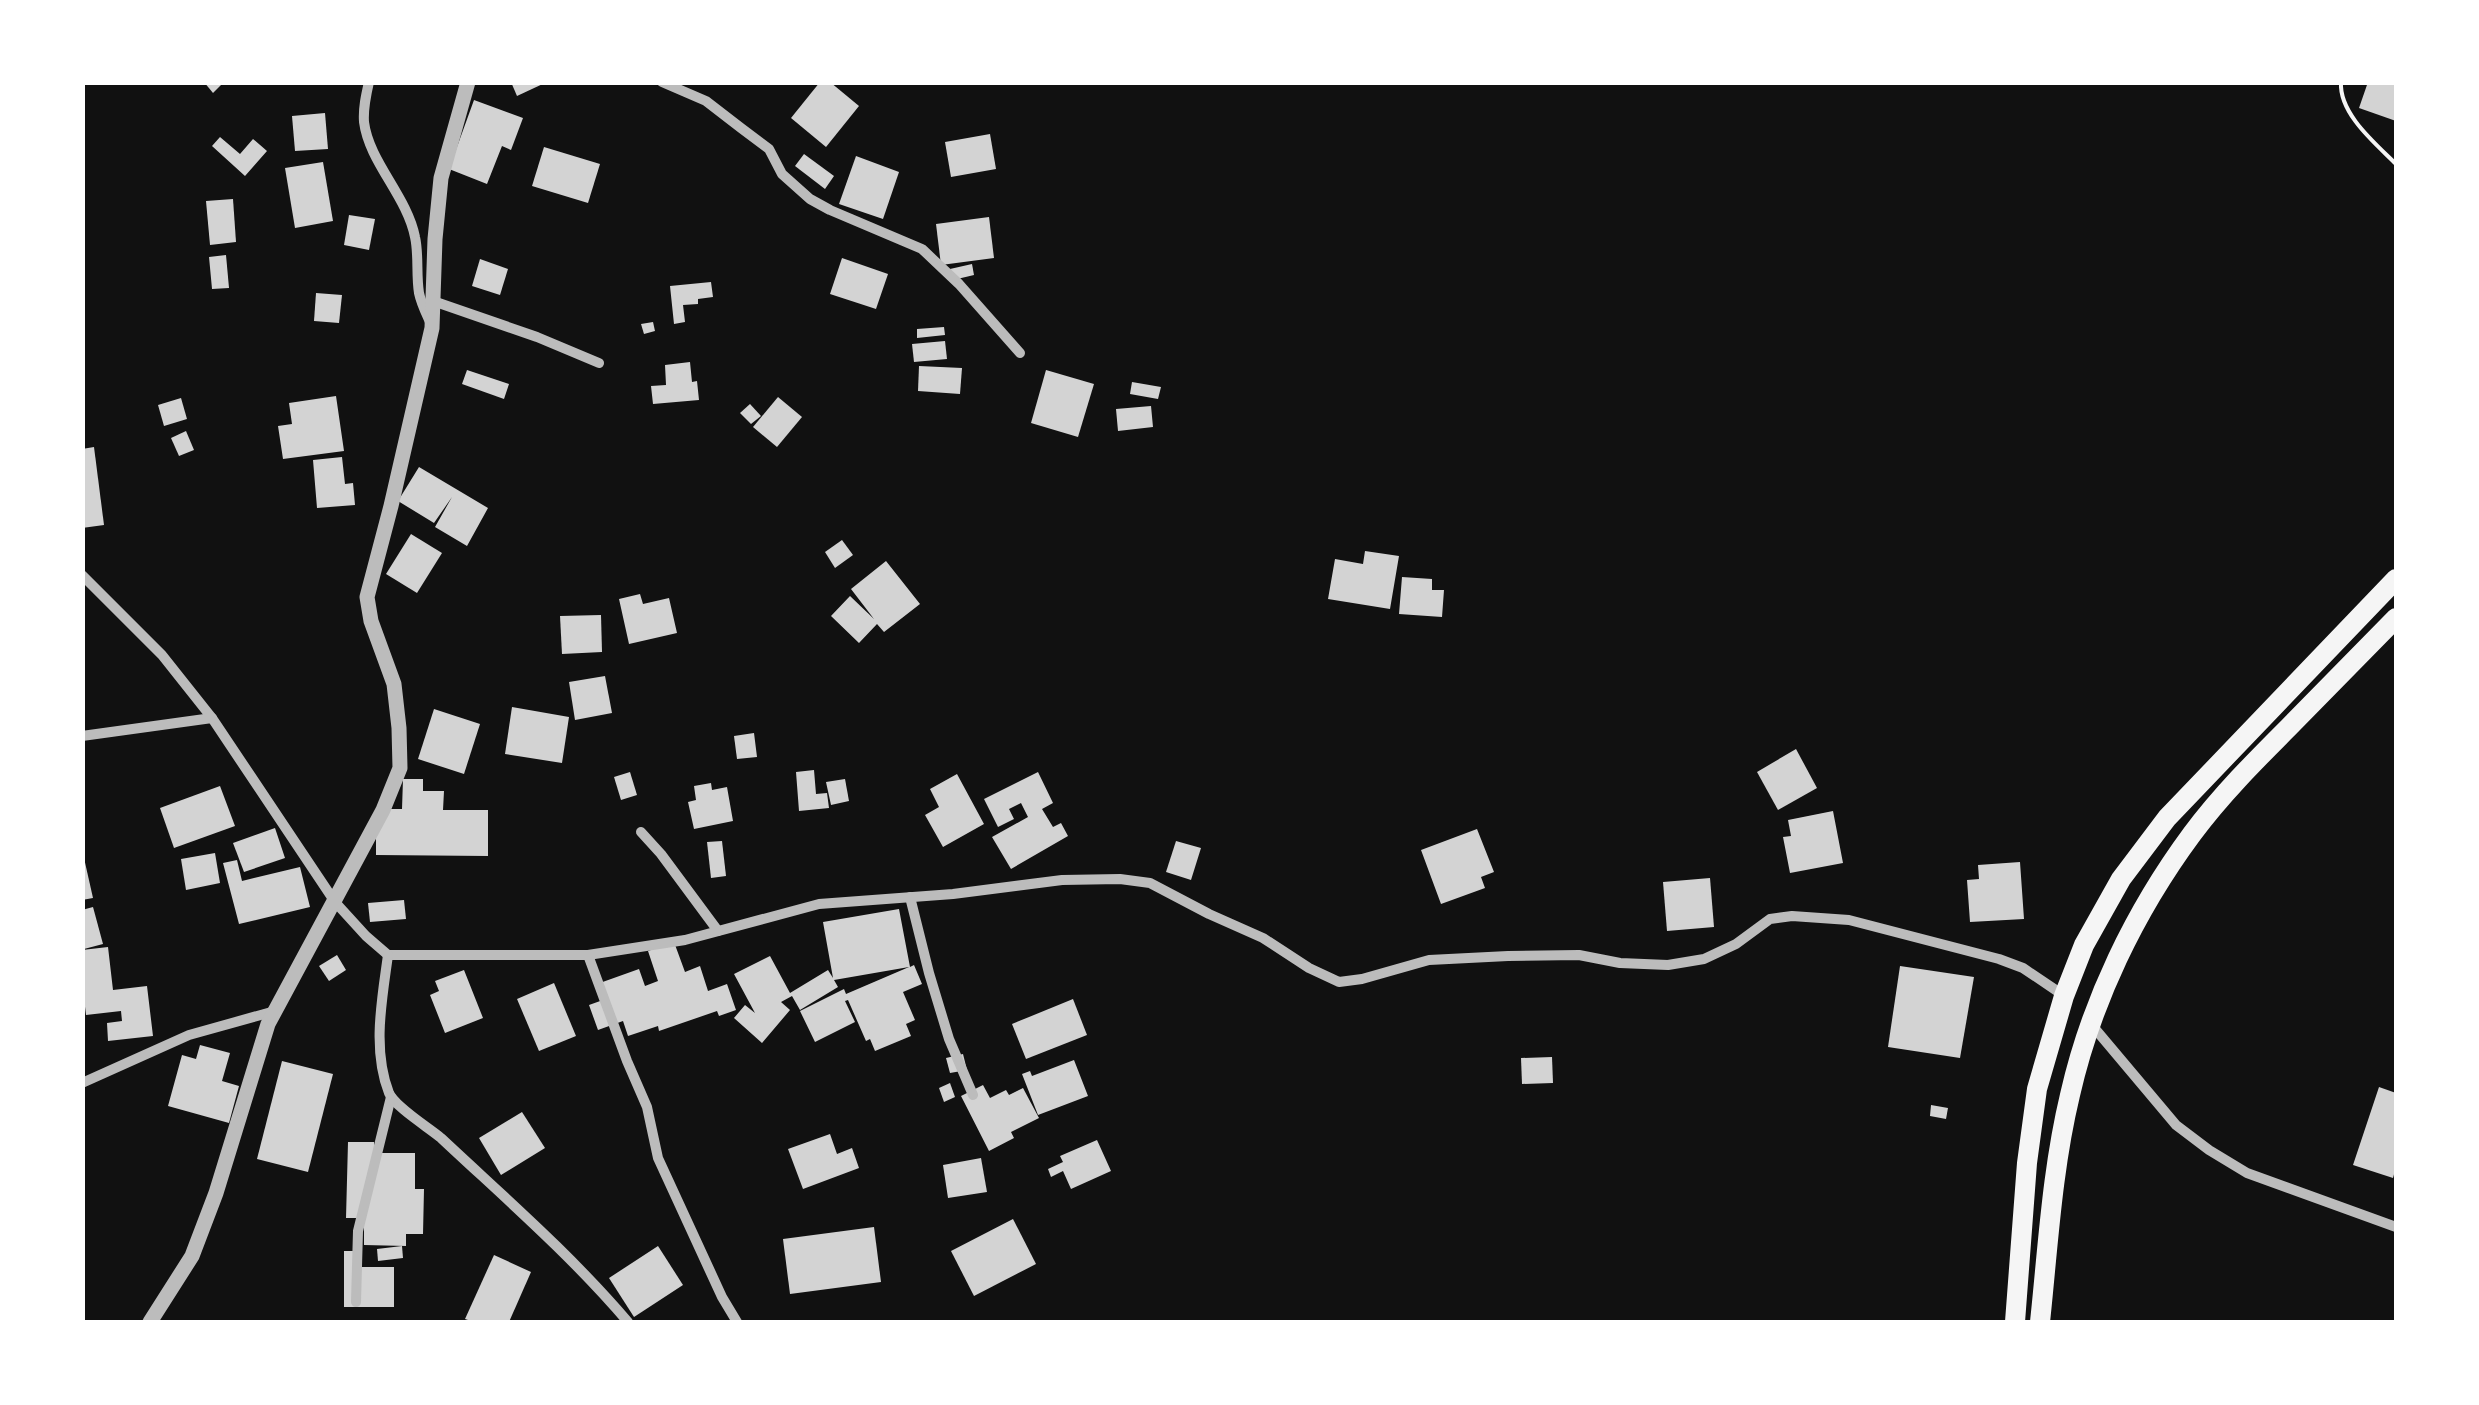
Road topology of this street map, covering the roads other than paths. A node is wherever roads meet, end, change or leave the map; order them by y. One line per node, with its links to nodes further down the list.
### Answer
1 (370, 82): 5 (street)
2 (468, 82): 4 (street)
3 (662, 82): 6 (street)
4 (433, 301): 5 (street); 7 (street)
5 (432, 328): 15 (street)
6 (1020, 353)
7 (599, 363)
8 (82, 575): 11 (street)
9 (2396, 579): 19 (highway)
10 (2396, 618): 21 (highway)
11 (212, 718): 12 (street); 15 (street)
12 (82, 736)
13 (642, 832): 16 (street)
14 (910, 897): 16 (street); 19 (street); 23 (street)
15 (335, 902): 18 (street); 20 (street)
16 (718, 931): 17 (street)
17 (588, 954): 18 (street); 29 (street)
18 (388, 955): 24 (street)
19 (2064, 996): 30 (highway)
20 (275, 1011): 22 (street); 27 (street)
21 (2091, 1024): 25 (street); 31 (highway)
22 (82, 1083)
23 (973, 1095)
24 (391, 1097): 26 (street); 28 (street)
25 (2396, 1227)
26 (356, 1302)
27 (150, 1322)
28 (628, 1322)
29 (737, 1322)
30 (2015, 1322)
31 (2040, 1322)

